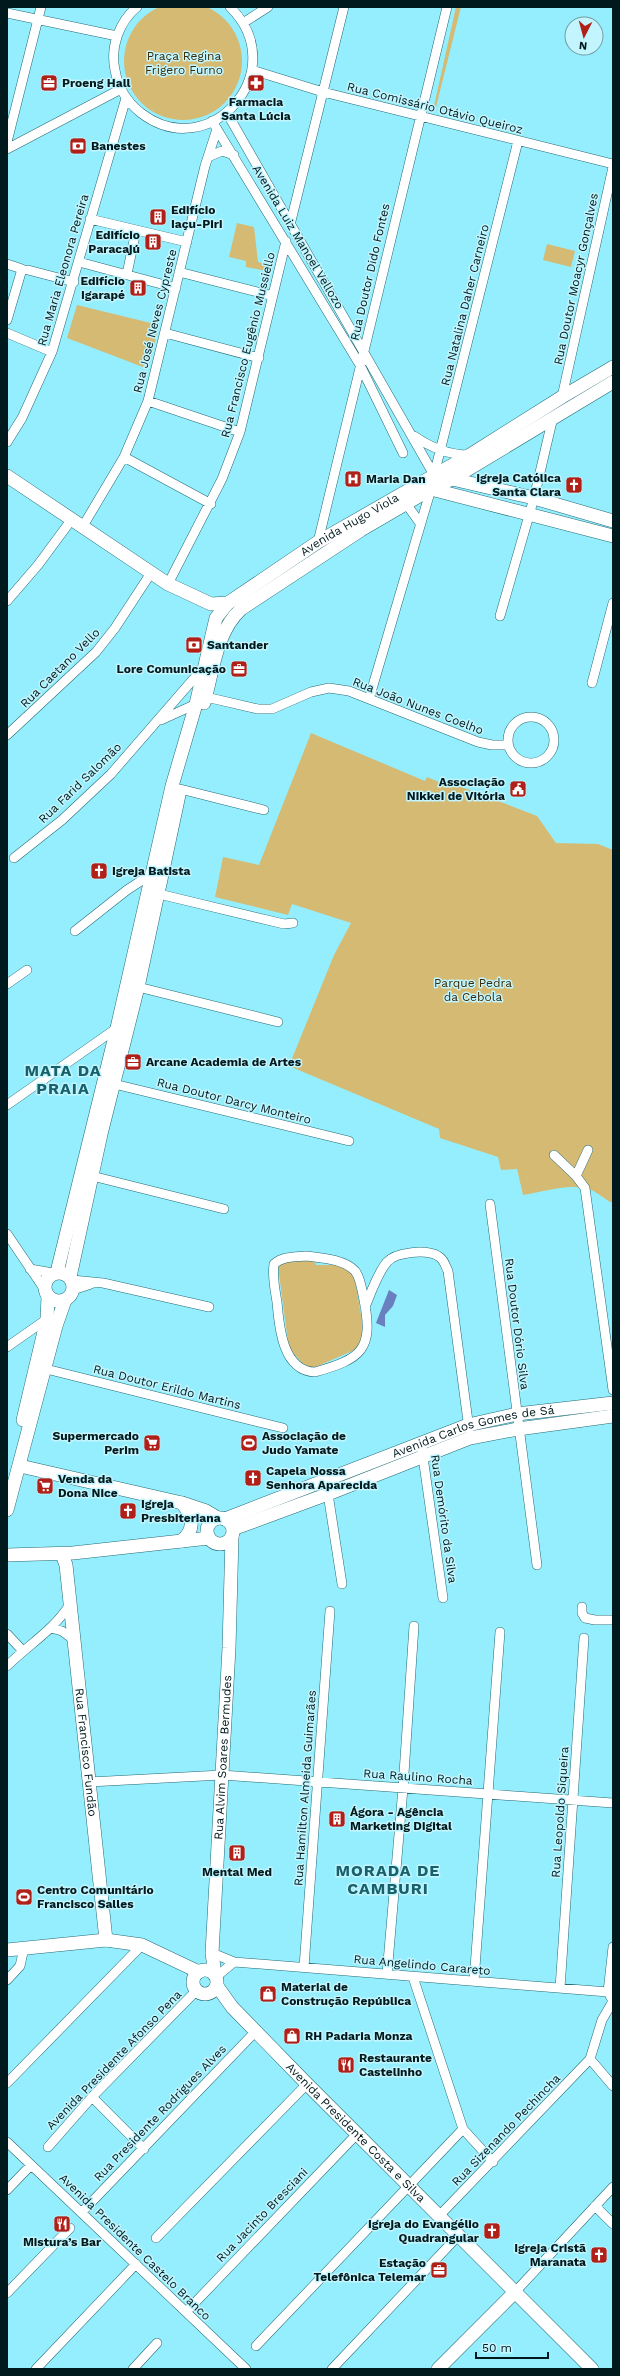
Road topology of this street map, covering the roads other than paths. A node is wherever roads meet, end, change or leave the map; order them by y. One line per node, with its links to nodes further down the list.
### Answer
1 (41, 7): 8 (street)
2 (137, 7): 10 (street)
3 (268, 7): 9 (street)
4 (344, 7): 13 (street)
5 (447, 7): 16 (street, Rua Doutor Dido Fontes)
6 (236, 9): 9 (street)
7 (7, 13): 8 (street)
8 (38, 20): 10 (street); 19 (street)
9 (243, 23): 11 (street)
10 (117, 36): 12 (street)
11 (252, 70): 13 (street, Rua Comissário Otávio Queiroz); 15 (street)
12 (121, 89): 14 (street); 20 (street)
13 (323, 92): 16 (street, Rua Comissário Otávio Queiroz); 25 (street)
14 (126, 98): 17 (street); 24 (street, Rua Maria Eleonora Pereira)
15 (227, 113): 17 (street); 25 (street, Avenida Luiz Manoel Vellozo)
16 (420, 116): 18 (street, Rua Comissário Otávio Queiroz); 40 (street, Rua Doutor Dido Fontes)
17 (215, 125): 21 (street, Avenida Luiz Manoel Vellozo); 22 (street, Rua José Neves Cypreste)
18 (518, 141): 23 (street, Rua Comissário Otávio Queiroz); 54 (street, Rua Natalina Daher Carneiro)
19 (7, 142)
20 (7, 149)
21 (234, 155): 22 (street); 27 (street, Avenida Luiz Manoel Vellozo)
22 (208, 157): 28 (street, Rua José Neves Cypreste)
23 (613, 165): 46 (street, Rua Doutor Moacyr Gonçalves)
24 (90, 219): 26 (street); 29 (street, Rua Maria Eleonora Pereira)
25 (291, 221): 40 (street, Avenida Luiz Manoel Vellozo)
26 (136, 231): 28 (street); 33 (street)
27 (286, 241): 36 (street, Rua Francisco Eugênio Mussiello); 43 (street, Avenida Luiz Manoel Vellozo)
28 (187, 242): 32 (street, Rua José Neves Cypreste)
29 (79, 262): 33 (street); 34 (street, Rua Maria Eleonora Pereira)
30 (7, 264): 37 (street)
31 (28, 270): 34 (street)
32 (179, 272): 35 (street, Rua José Neves Cypreste); 36 (street)
33 (127, 274): 35 (street)
34 (74, 282): 41 (street, Rua Maria Eleonora Pereira)
35 (176, 288): 39 (street, Rua José Neves Cypreste)
36 (272, 296): 42 (street, Rua Francisco Eugênio Mussiello)
37 (7, 320)
38 (7, 333): 41 (street)
39 (165, 333): 42 (street); 47 (street, Rua José Neves Cypreste)
40 (364, 350): 43 (street, Rua Doutor Dido Fontes); 48 (street, Avenida Luiz Manoel Vellozo)
41 (52, 352): 53 (street, Rua Maria Eleonora Pereira)
42 (259, 358): 51 (street, Rua Francisco Eugênio Mussiello)
43 (360, 365): 49 (street, Avenida Luiz Manoel Vellozo); 70 (street, Rua Doutor Dido Fontes)
44 (613, 367): 46 (street, Avenida Hugo Viola)
45 (613, 382): 50 (street, Avenida Hugo Viola)
46 (562, 397): 56 (street, Avenida Hugo Viola)
47 (148, 401): 51 (street); 57 (street, Rua José Neves Cypreste)
48 (392, 401): 49 (street); 52 (street, Avenida Luiz Manoel Vellozo)
49 (381, 406): 55 (street, Avenida Luiz Manoel Vellozo)
50 (553, 417): 59 (street, Avenida Hugo Viola); 61 (street)
51 (240, 432): 62 (street, Rua Francisco Eugênio Mussiello)
52 (412, 434): 54 (street); 60 (street, Avenida Luiz Manoel Vellozo)
53 (7, 442)
54 (442, 450): 56 (street); 60 (street, Rua Natalina Daher Carneiro)
55 (403, 452)
56 (470, 455): 60 (street, Avenida Hugo Viola)
57 (124, 457): 62 (street); 68 (street, Rua José Neves Cypreste)
58 (7, 476): 65 (street)
59 (452, 479): 60 (street, Avenida Hugo Viola); 61 (street)
60 (431, 481): 63 (street, Avenida Hugo Viola); 64 (street); 67 (street, Rua Natalina Daher Carneiro); 70 (street, Avenida Hugo Viola)
61 (534, 498): 64 (street); 66 (street)
62 (211, 504): 72 (street, Rua Francisco Eugênio Mussiello)
63 (407, 504): 67 (street); 77 (street, Avenida Hugo Viola)
64 (529, 514): 69 (street); 78 (street)
65 (72, 519): 68 (street); 74 (street)
66 (613, 521)
67 (420, 523): 82 (street, Rua Natalina Daher Carneiro)
68 (83, 526): 71 (street)
69 (613, 536)
70 (318, 542): 75 (street, Avenida Hugo Viola)
71 (151, 573): 72 (street); 85 (street, Rua Caetano Vello)
72 (168, 584): 73 (street)
73 (191, 596): 75 (street); 79 (street)
74 (7, 601)
75 (228, 603): 79 (street, Avenida Hugo Viola)
76 (613, 603): 81 (street)
77 (233, 616): 79 (street); 83 (street)
78 (500, 616)
79 (216, 618): 80 (street)
80 (203, 668): 83 (street); 84 (street, Rua Farid Salomão)
81 (592, 683)
82 (369, 699): 83 (street, Rua João Nunes Coelho); 86 (street, Rua João Nunes Coelho)
83 (201, 701): 84 (street, Rua Farid Salomão); 87 (street)
84 (158, 721): 89 (street, Rua Farid Salomão)
85 (7, 735)
86 (508, 745): 86 (street)
87 (176, 788): 88 (street); 90 (street); 92 (street)
88 (264, 810)
89 (14, 858)
90 (153, 873): 91 (street); 92 (street)
91 (127, 890): 92 (street); 94 (street)
92 (154, 892): 93 (street); 97 (street)
93 (293, 923)
94 (75, 931)
95 (27, 970): 96 (street)
96 (7, 984)
97 (133, 985): 98 (street); 99 (street); 100 (street)
98 (278, 1022)
99 (118, 1028): 101 (street); 105 (street)
100 (114, 1084): 102 (street, Rua Doutor Darcy Monteiro); 105 (street)
101 (7, 1105)
102 (349, 1141)
103 (588, 1150): 106 (street)
104 (554, 1155): 106 (street)
105 (88, 1170): 108 (street); 111 (street); 112 (street)
106 (576, 1176): 119 (street)
107 (490, 1204): 121 (street, Rua Doutor Dório Silva)
108 (224, 1210)
109 (7, 1234): 110 (street)
110 (30, 1269): 111 (street); 113 (street)
111 (55, 1273): 112 (street); 113 (street)
112 (70, 1287): 113 (street); 114 (street); 118 (street)
113 (46, 1293): 116 (street)
114 (210, 1307)
115 (365, 1307): 115 (street); 123 (street)
116 (47, 1319): 117 (street); 131 (street)
117 (7, 1347)
118 (46, 1369): 124 (street, Rua Doutor Erildo Martins); 129 (street)
119 (613, 1390)
120 (613, 1403): 121 (street, Avenida Carlos Gomes de Sá)
121 (517, 1414): 123 (street, Avenida Carlos Gomes de Sá); 125 (street, Rua Doutor Dório Silva)
122 (613, 1416): 125 (street, Avenida Carlos Gomes de Sá)
123 (468, 1425): 126 (street); 127 (street, Avenida Carlos Gomes de Sá)
124 (283, 1428)
125 (518, 1429): 126 (street, Avenida Carlos Gomes de Sá); 142 (street, Rua Doutor Dório Silva)
126 (470, 1438): 128 (street, Avenida Carlos Gomes de Sá)
127 (421, 1444): 128 (street, Rua Demórito da Silva); 130 (street, Avenida Carlos Gomes de Sá)
128 (423, 1457): 132 (street, Avenida Carlos Gomes de Sá); 144 (street, Rua Demórito da Silva)
129 (20, 1466): 131 (street); 133 (street)
130 (326, 1481): 132 (street); 135 (street, Avenida Carlos Gomes de Sá)
131 (15, 1485): 134 (street)
132 (328, 1494): 135 (street, Avenida Carlos Gomes de Sá); 143 (street)
133 (182, 1503): 135 (street); 136 (street)
134 (7, 1510)
135 (227, 1526): 137 (street); 137 (street); 141 (street, Rua Alvim Soares Bermudes)
136 (181, 1541): 137 (street); 140 (street)
137 (215, 1541): 141 (street)
138 (7, 1546): 140 (street)
139 (7, 1555): 140 (street)
140 (67, 1557): 145 (street, Rua Francisco Fundão)
141 (232, 1563): 157 (street, Rua Alvim Soares Bermudes)
142 (537, 1565)
143 (342, 1584)
144 (443, 1598)
145 (70, 1604): 150 (street); 154 (street, Rua Francisco Fundão)
146 (582, 1607): 148 (street)
147 (330, 1611): 159 (street, Rua Hamilton Almeida Guimarães)
148 (613, 1620)
149 (414, 1626): 160 (street)
150 (51, 1628): 154 (street); 155 (street)
151 (500, 1632): 161 (street)
152 (7, 1634): 155 (street)
153 (584, 1638): 162 (street, Rua Leopoldo Siqueira)
154 (74, 1640): 158 (street, Rua Francisco Fundão)
155 (22, 1650): 156 (street)
156 (7, 1666)
157 (222, 1775): 158 (street, Rua Raulino Rocha); 159 (street, Rua Raulino Rocha); 169 (street, Rua Alvim Soares Bermudes)
158 (89, 1782): 164 (street, Rua Francisco Fundão)
159 (318, 1782): 160 (street, Rua Raulino Rocha); 171 (street, Rua Hamilton Almeida Guimarães)
160 (403, 1788): 161 (street, Rua Raulino Rocha); 172 (street)
161 (488, 1794): 162 (street, Rua Raulino Rocha); 176 (street)
162 (572, 1800): 163 (street, Rua Raulino Rocha); 177 (street, Rua Leopoldo Siqueira)
163 (613, 1803)
164 (106, 1940): 165 (street, Avenida Presidente Costa e Silva); 167 (street, Avenida Presidente Costa e Silva)
165 (142, 1945): 175 (street, Avenida Presidente Costa e Silva); 181 (street)
166 (613, 1947): 178 (street)
167 (24, 1948): 168 (street, Avenida Presidente Costa e Silva); 174 (street)
168 (7, 1950)
169 (212, 1953): 170 (street, Rua Angelindo Carareto); 175 (street, Rua Alvim Soares Bermudes)
170 (234, 1962): 171 (street, Rua Angelindo Carareto); 175 (street, Avenida Presidente Afonso Pena)
171 (304, 1967): 172 (street, Rua Angelindo Carareto)
172 (387, 1974): 173 (street, Rua Angelindo Carareto)
173 (413, 1977): 176 (street, Rua Angelindo Carareto); 185 (street)
174 (7, 1980)
175 (207, 1980): 179 (street, Avenida Presidente Costa e Silva); 184 (street, Avenida Presidente Afonso Pena)
176 (474, 1981): 177 (street, Rua Angelindo Carareto)
177 (560, 1988): 178 (street, Rua Angelindo Carareto)
178 (608, 1992): 180 (street)
179 (256, 2031): 182 (street, Avenida Presidente Costa e Silva); 189 (street, Rua Presidente Rodrigues Alves)
180 (590, 2059): 183 (street); 190 (street, Rua Sizenando Pechincha)
181 (7, 2084)
182 (307, 2084): 186 (street, Avenida Presidente Costa e Silva); 201 (street)
183 (613, 2086)
184 (92, 2097): 188 (street, Avenida Presidente Afonso Pena); 189 (street)
185 (463, 2129): 190 (street); 192 (street)
186 (356, 2135): 192 (street, Avenida Presidente Costa e Silva); 205 (street, Rua Jacinto Bresciani)
187 (7, 2142): 191 (street, Avenida Presidente Castelo Branco)
188 (48, 2147)
189 (144, 2149): 196 (street, Rua Presidente Rodrigues Alves)
190 (493, 2162): 197 (street, Rua Sizenando Pechincha)
191 (31, 2165): 194 (street); 196 (street, Avenida Presidente Castelo Branco)
192 (408, 2185): 197 (street, Avenida Presidente Costa e Silva); 207 (street)
193 (613, 2186): 195 (street)
194 (7, 2190)
195 (595, 2206): 198 (street); 203 (street)
196 (82, 2212): 202 (street, Avenida Presidente Castelo Branco)
197 (439, 2216): 200 (street, Avenida Presidente Costa e Silva)
198 (613, 2224)
199 (70, 2228): 204 (street)
200 (458, 2236): 203 (street, Avenida Presidente Costa e Silva); 213 (street)
201 (156, 2238)
202 (136, 2264): 205 (street, Avenida Presidente Castelo Branco); 209 (street)
203 (516, 2291): 214 (street); 215 (street, Avenida Presidente Costa e Silva)
204 (7, 2293)
205 (186, 2312): 208 (street, Avenida Presidente Castelo Branco)
206 (158, 2343): 210 (street)
207 (256, 2346)
208 (239, 2362): 211 (street); 212 (street, Avenida Presidente Castelo Branco)
209 (36, 2369)
210 (133, 2369)
211 (232, 2369)
212 (246, 2369)
213 (332, 2369)
214 (438, 2369)
215 (592, 2369)

